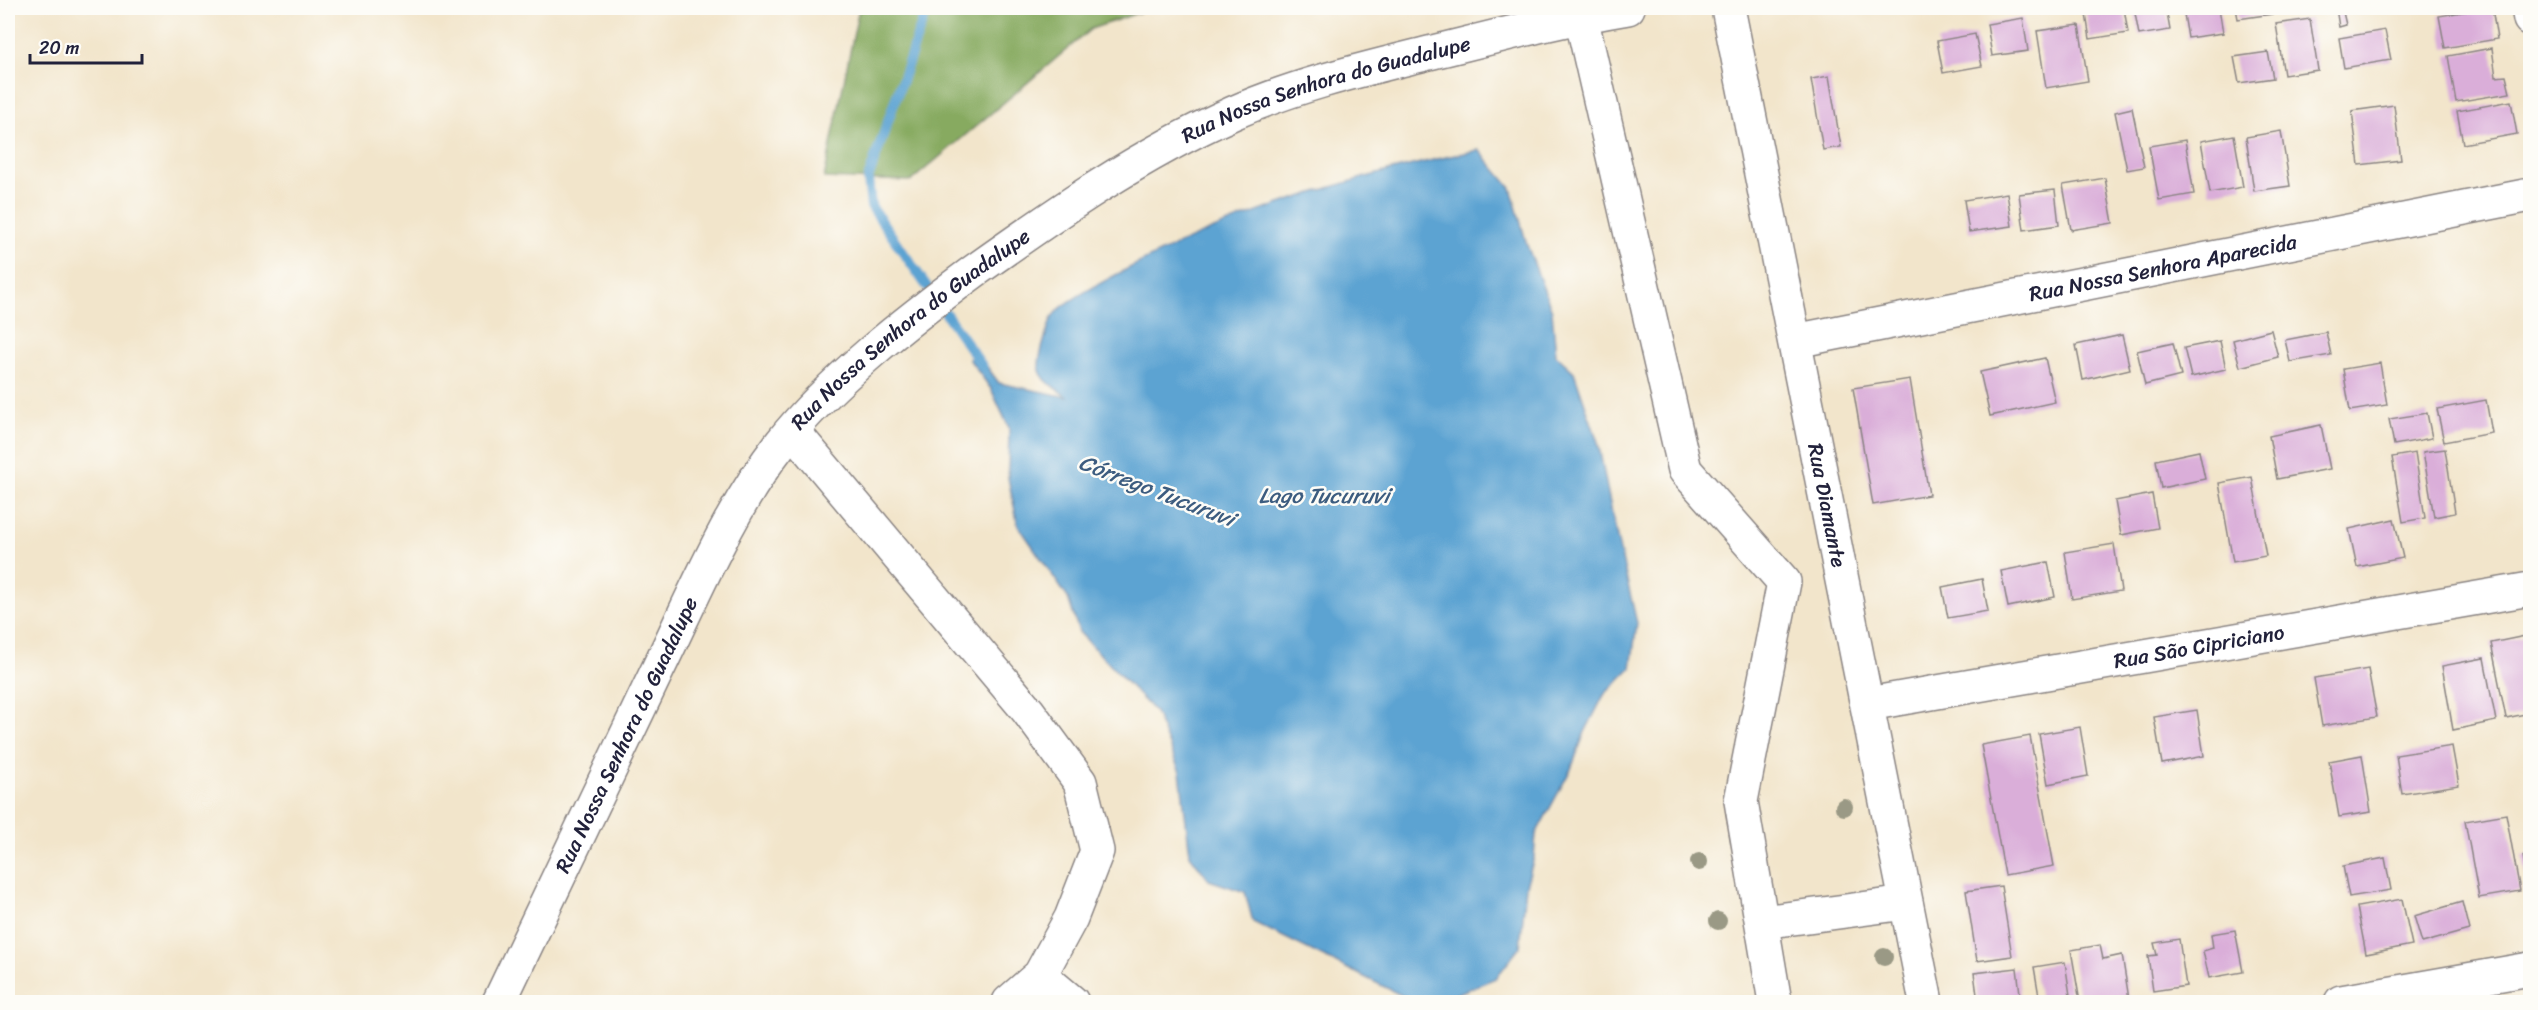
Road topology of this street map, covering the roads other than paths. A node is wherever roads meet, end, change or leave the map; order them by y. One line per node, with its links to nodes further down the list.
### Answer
1 (1629, 8): 4 (street, Rua Nossa Senhora do Guadalupe)
2 (1728, 8): 7 (street, Rua Diamante)
3 (2528, 8): 5 (street)
4 (1580, 12): 8 (street, Rua Nossa Senhora do Guadalupe); 12 (street)
5 (2530, 19)
6 (2530, 195): 7 (street, Rua Nossa Senhora Aparecida)
7 (1795, 341): 10 (street, Rua Diamante)
8 (793, 431): 14 (street); 15 (street, Rua Nossa Senhora do Guadalupe)
9 (2530, 589): 10 (street, Rua São Cipriciano)
10 (1868, 704): 11 (street, Rua Diamante)
11 (1906, 903): 12 (street); 19 (street, Rua Diamante)
12 (1762, 922): 18 (street)
13 (2530, 969): 20 (street)
14 (1040, 975): 16 (street); 17 (street)
15 (499, 1002)
16 (1009, 1002)
17 (1072, 1002)
18 (1776, 1002)
19 (1926, 1002)
20 (2341, 1002)

